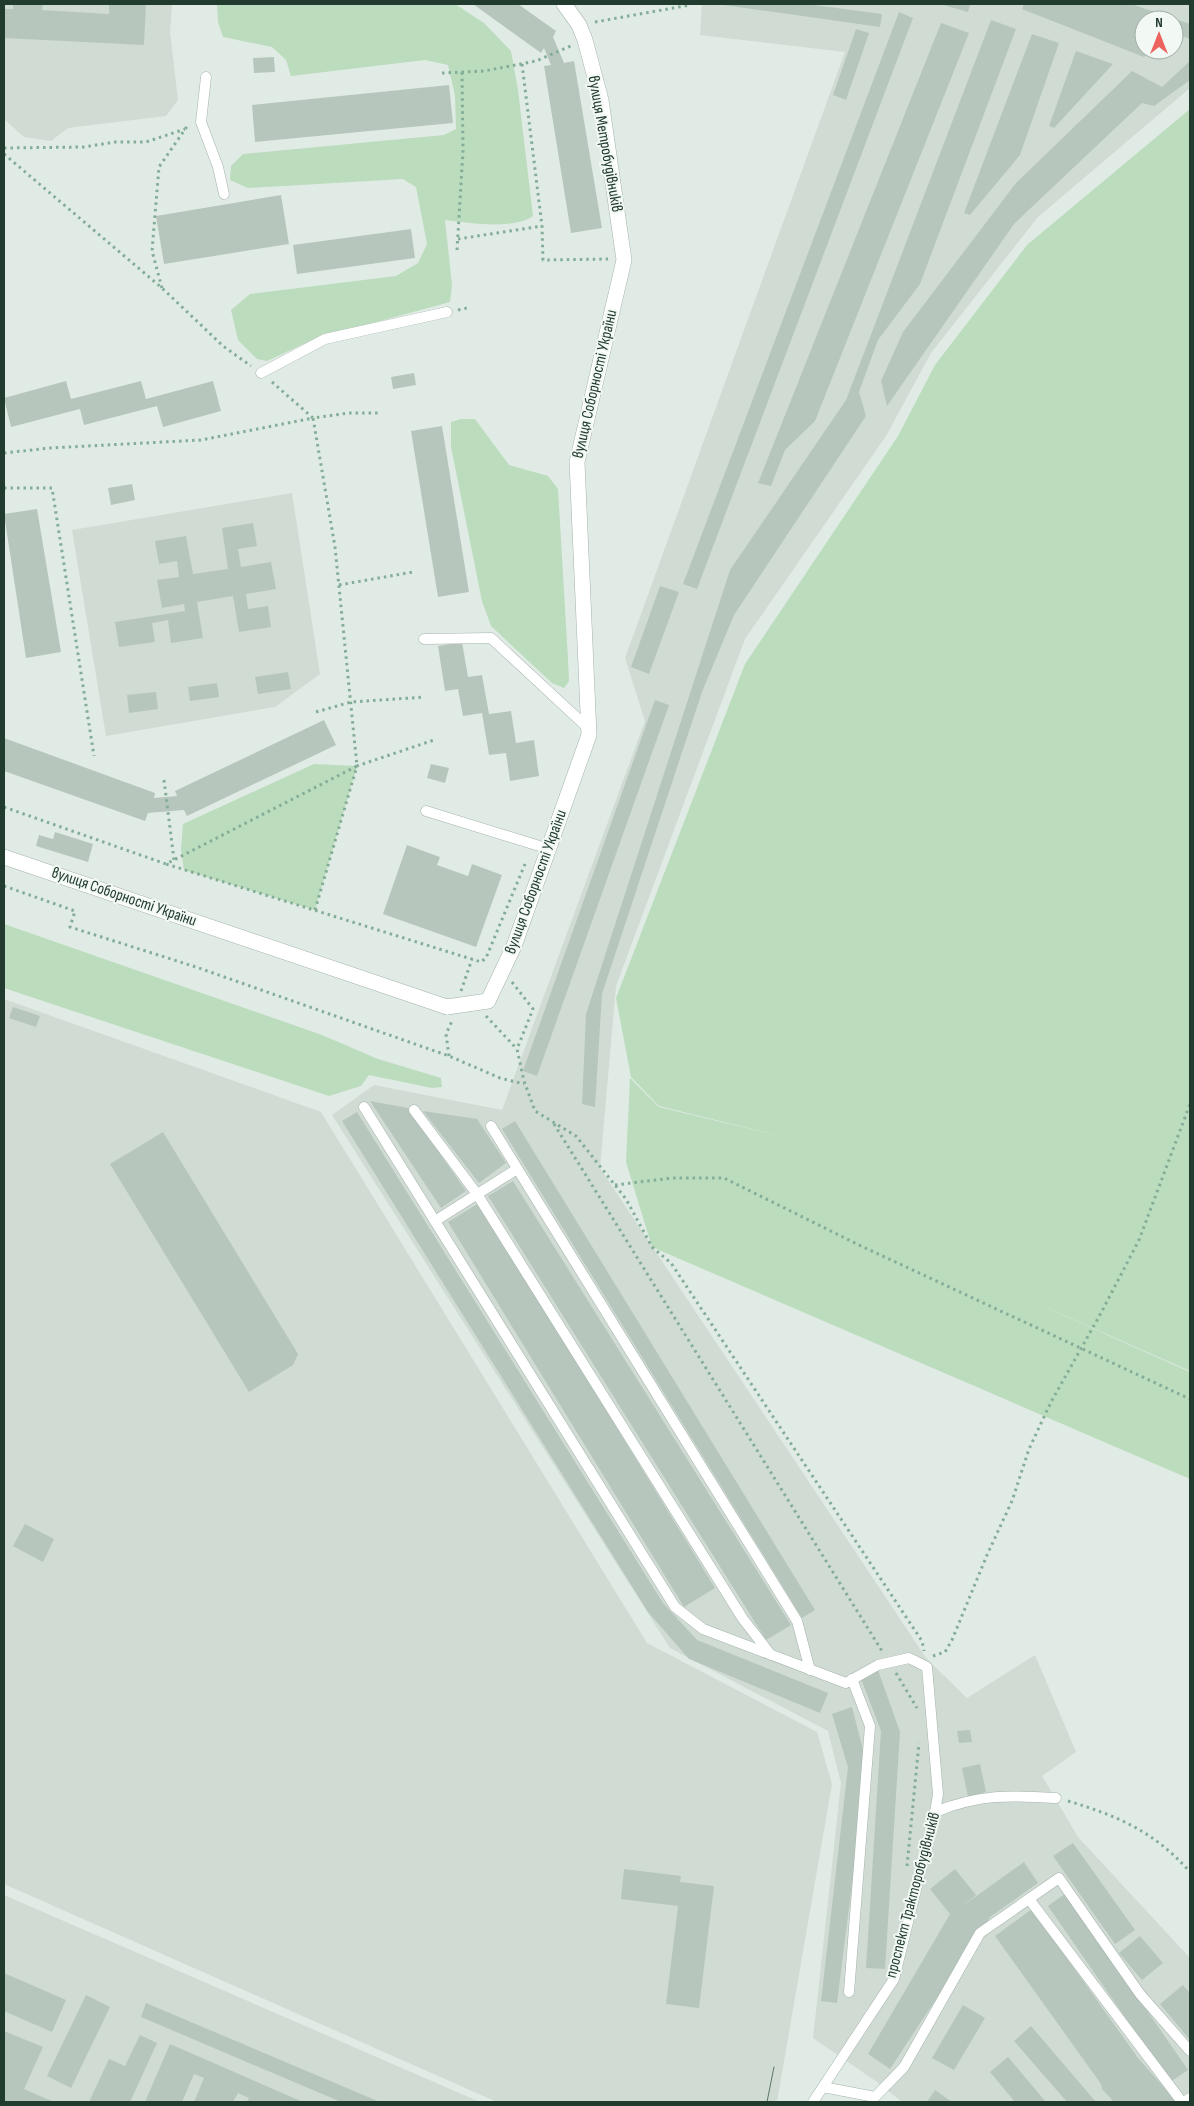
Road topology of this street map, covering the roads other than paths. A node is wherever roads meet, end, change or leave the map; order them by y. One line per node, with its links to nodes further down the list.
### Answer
1 (564, 4): 4 (street, вулиця Метробудівників)
2 (206, 77): 3 (lane)
3 (224, 194)
4 (624, 260): 8 (street, вулиця Соборності України)
5 (447, 312): 6 (lane)
6 (261, 373)
7 (424, 639): 8 (lane)
8 (588, 728): 10 (street, вулиця Соборності України)
9 (426, 811): 10 (lane)
10 (549, 849): 11 (street, вулиця Соборності України)
11 (4, 857)
12 (364, 1107): 17 (lane)
13 (414, 1110): 16 (lane)
14 (491, 1126): 15 (lane)
15 (517, 1169): 16 (lane); 19 (lane)
16 (477, 1194): 17 (lane); 18 (lane)
17 (435, 1221): 18 (lane)
18 (771, 1655): 19 (lane)
19 (810, 1670): 20 (lane)
20 (852, 1680): 22 (lane, проспект Тракторобудівників); 24 (lane)
21 (1056, 1798): 22 (lane)
22 (936, 1812): 26 (lane, проспект Тракторобудівників)
23 (1029, 1899): 25 (lane); 26 (lane); 29 (lane)
24 (850, 1992)
25 (1190, 2051)
26 (823, 2087): 28 (lane, проспект Тракторобудівників)
27 (1190, 2098): 29 (lane)
28 (813, 2102)
29 (1183, 2102)

